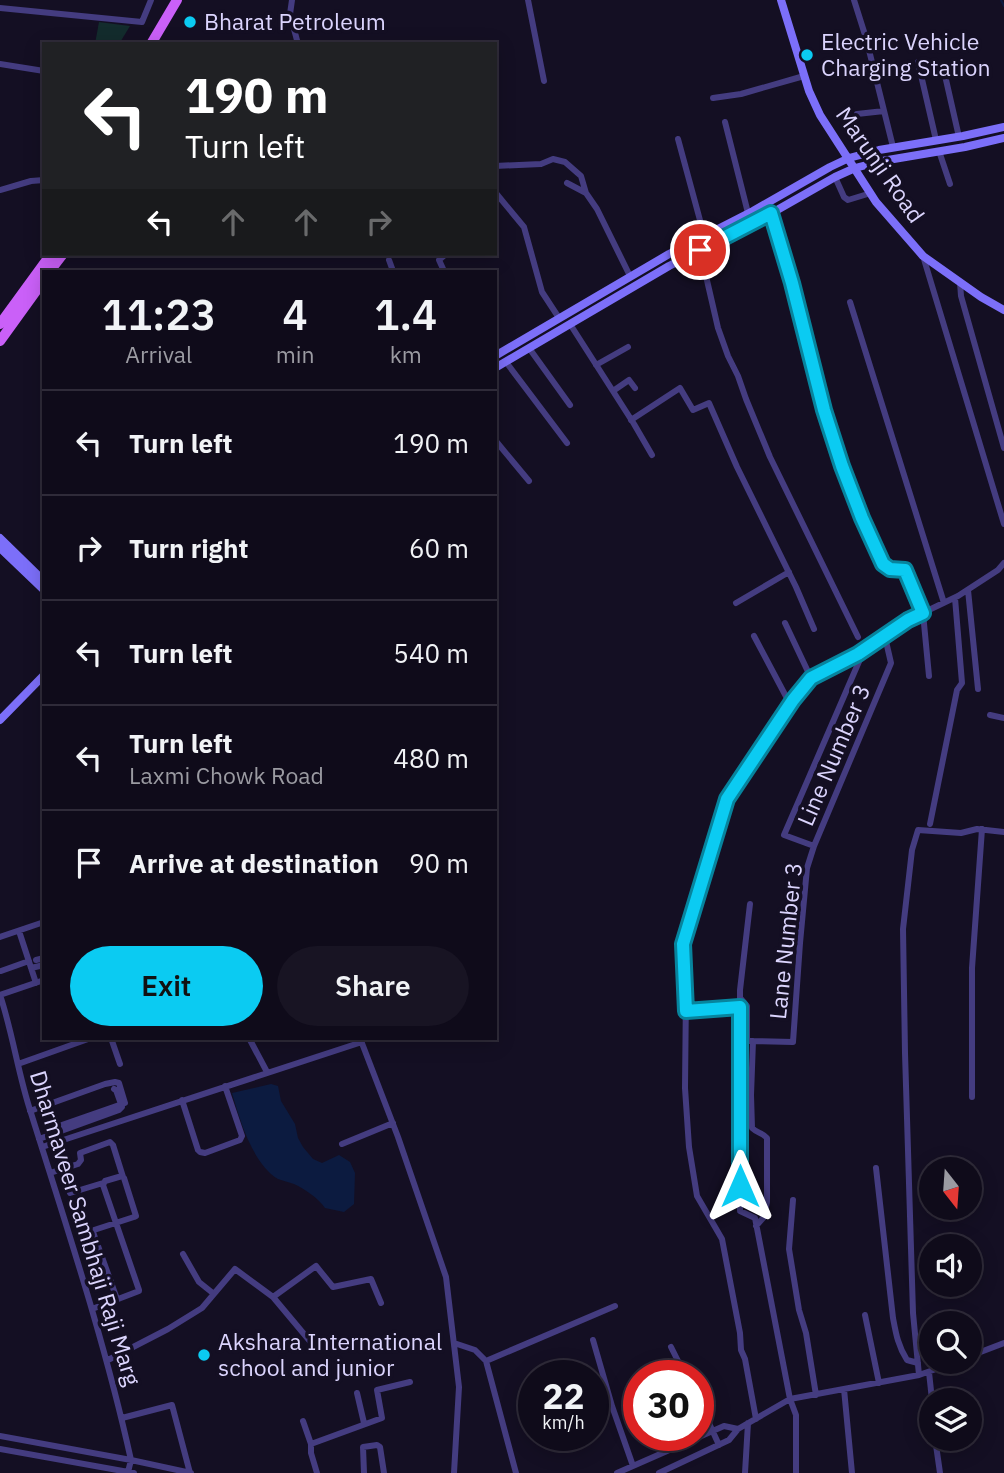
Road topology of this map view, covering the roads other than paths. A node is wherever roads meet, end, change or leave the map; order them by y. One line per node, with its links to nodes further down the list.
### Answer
1 (151, 0): 7 (street)
2 (292, 0): 9 (street)
3 (528, 0): 15 (street)
4 (781, 0): 14 (main road, Marunji Road)
5 (854, 0): 17 (street)
6 (174, 1): 8 (main road)
7 (0, 8)
8 (152, 42)
9 (297, 42)
10 (918, 62): 24 (street)
11 (0, 64): 12 (street)
12 (42, 71)
13 (944, 71): 21 (street)
14 (804, 76): 16 (street); 28 (main road, Marunji Road)
15 (544, 81)
16 (713, 98)
17 (884, 111): 18 (street); 25 (street)
18 (858, 114)
19 (725, 122): 39 (street)
20 (1004, 127): 21 (main road)
21 (959, 136): 24 (main road); 26 (main road)
22 (1004, 138): 26 (main road)
23 (678, 139): 41 (street)
24 (936, 140): 25 (main road)
25 (893, 147): 28 (main road)
26 (961, 147): 27 (main road)
27 (939, 150): 30 (main road); 34 (street)
28 (849, 159): 30 (main road, Marunji Road); 39 (main road)
29 (497, 166): 36 (street)
30 (855, 168): 31 (main road); 37 (main road, Marunji Road)
31 (835, 177): 37 (street); 40 (main road)
32 (42, 180): 35 (street)
33 (566, 183): 36 (street)
34 (950, 184)
35 (0, 190)
36 (586, 193): 50 (street)
37 (870, 193): 46 (main road, Marunji Road)
38 (497, 194): 56 (street)
39 (748, 213): 41 (main road)
40 (771, 213): 43 (main road); 86 (street)
41 (704, 235): 42 (main road)
42 (692, 241): 43 (main road); 50 (main road)
43 (698, 251): 58 (main road); 90 (street)
44 (50, 256): 53 (main road)
45 (61, 256): 48 (main road)
46 (923, 256): 52 (main road, Marunji Road); 75 (street)
47 (389, 260): 49 (street)
48 (51, 270)
49 (393, 270)
50 (630, 276): 56 (main road)
51 (42, 282): 53 (main road)
52 (960, 282): 55 (main road, Marunji Road); 72 (street)
53 (25, 297): 57 (main road); 59 (main road)
54 (850, 302): 85 (street)
55 (1004, 310)
56 (561, 316): 58 (main road); 62 (main road)
57 (0, 324)
58 (570, 324): 61 (main road); 64 (street)
59 (0, 341)
60 (628, 346): 64 (street)
61 (529, 348): 63 (main road); 68 (street)
62 (497, 355)
63 (506, 362): 65 (main road); 71 (street)
64 (596, 365): 67 (street)
65 (497, 367)
66 (635, 388): 67 (street)
67 (613, 391): 69 (street)
68 (570, 405)
69 (631, 420): 73 (street); 79 (street)
70 (497, 442): 74 (street)
71 (566, 443)
72 (1004, 448)
73 (652, 455)
74 (528, 481)
75 (1004, 524)
76 (0, 538): 80 (main road)
77 (0, 548): 81 (main road)
78 (1004, 564): 82 (street)
79 (789, 572): 84 (street); 88 (street)
80 (42, 579)
81 (42, 588)
82 (968, 590): 83 (street); 96 (street)
83 (955, 598): 85 (street); 101 (street)
84 (736, 603)
85 (944, 603): 86 (street)
86 (923, 613): 91 (street); 93 (street)
87 (785, 623): 95 (street)
88 (814, 629)
89 (754, 636): 97 (street)
90 (858, 637)
91 (885, 637): 92 (street); 104 (street, Line Number 3)
92 (864, 649): 95 (street); 104 (street)
93 (929, 676)
94 (42, 677): 100 (main road)
95 (811, 678): 97 (street)
96 (978, 689)
97 (790, 704): 116 (street)
98 (990, 716): 99 (street)
99 (1004, 718)
100 (0, 720)
101 (930, 824)
102 (982, 829): 103 (street); 127 (street); 160 (street)
103 (1004, 832)
104 (814, 846): 121 (street, Lane Number 3)
105 (750, 904): 114 (street)
106 (42, 923): 107 (street)
107 (19, 931): 108 (street); 109 (street)
108 (0, 937)
109 (35, 962): 110 (street); 112 (street)
110 (1, 971)
111 (42, 981): 112 (street)
112 (36, 983): 113 (street)
113 (0, 995): 122 (street, Dharmaveer Sambhaji Raji Marg)
114 (740, 998): 115 (street); 121 (street)
115 (740, 1007): 116 (street); 142 (street)
116 (686, 1011): 170 (street)
117 (85, 1040): 122 (street)
118 (112, 1040): 123 (street)
119 (250, 1040): 124 (street)
120 (361, 1040): 124 (street); 131 (street)
121 (753, 1041): 142 (street)
122 (18, 1064): 130 (street, Dharmaveer Sambhaji Raji Marg)
123 (120, 1064)
124 (267, 1072): 125 (street)
125 (225, 1086): 128 (street); 128 (street)
126 (114, 1089): 129 (street)
127 (972, 1097)
128 (182, 1100): 134 (street)
129 (121, 1105): 130 (street); 132 (street)
130 (30, 1111): 132 (street, Dharmaveer Sambhaji Raji Marg)
131 (393, 1123): 133 (street); 152 (street)
132 (39, 1139): 134 (street, Dharmaveer Sambhaji Raji Marg)
133 (342, 1144)
134 (42, 1147): 137 (street, Dharmaveer Sambhaji Raji Marg)
135 (876, 1168): 160 (street)
136 (61, 1169): 137 (street); 138 (street); 139 (street)
137 (50, 1173): 149 (street, Dharmaveer Sambhaji Raji Marg)
138 (124, 1177): 139 (street); 141 (street)
139 (103, 1183): 141 (street)
140 (793, 1200): 167 (street)
141 (116, 1223): 146 (street); 146 (street)
142 (757, 1226): 168 (street)
143 (183, 1254): 144 (street)
144 (214, 1294): 145 (street); 157 (street)
145 (273, 1297): 147 (street); 154 (street)
146 (117, 1299): 149 (street)
147 (381, 1303)
148 (615, 1306): 159 (street)
149 (92, 1309): 157 (street, Dharmaveer Sambhaji Raji Marg)
150 (865, 1315): 164 (street)
151 (593, 1340): 184 (street)
152 (454, 1343): 159 (street); 190 (street)
153 (1004, 1343): 156 (street)
154 (314, 1346)
155 (671, 1347): 158 (street)
156 (982, 1351)
157 (107, 1360): 169 (street, Dharmaveer Sambhaji Raji Marg)
158 (678, 1360)
159 (486, 1361): 191 (street)
160 (918, 1363): 162 (street)
161 (922, 1374): 162 (street)
162 (919, 1375): 164 (street)
163 (410, 1382): 172 (street)
164 (878, 1383): 165 (street)
165 (844, 1389): 167 (street); 196 (street)
166 (357, 1393): 172 (street)
167 (816, 1395): 168 (street)
168 (790, 1399): 170 (street); 195 (street)
169 (122, 1418): 183 (street, Dharmaveer Sambhaji Raji Marg); 186 (street)
170 (756, 1419): 173 (street)
171 (303, 1420): 178 (street)
172 (364, 1423): 178 (street)
173 (748, 1423): 174 (street); 194 (street)
174 (737, 1429): 175 (street); 179 (street)
175 (714, 1430)
176 (714, 1435): 179 (street)
177 (0, 1436): 183 (street)
178 (311, 1444): 187 (street)
179 (719, 1445): 193 (street)
180 (0, 1448): 185 (street)
181 (667, 1451): 184 (street)
182 (937, 1451): 197 (street)
183 (131, 1460): 185 (street, Dharmaveer Sambhaji Raji Marg); 186 (street)
184 (633, 1466): 192 (street)
185 (131, 1472)
186 (190, 1473)
187 (317, 1473)
188 (365, 1473): 189 (street)
189 (384, 1473)
190 (454, 1473)
191 (516, 1473)
192 (617, 1473)
193 (659, 1473)
194 (745, 1473)
195 (796, 1473)
196 (852, 1473)
197 (940, 1473)

